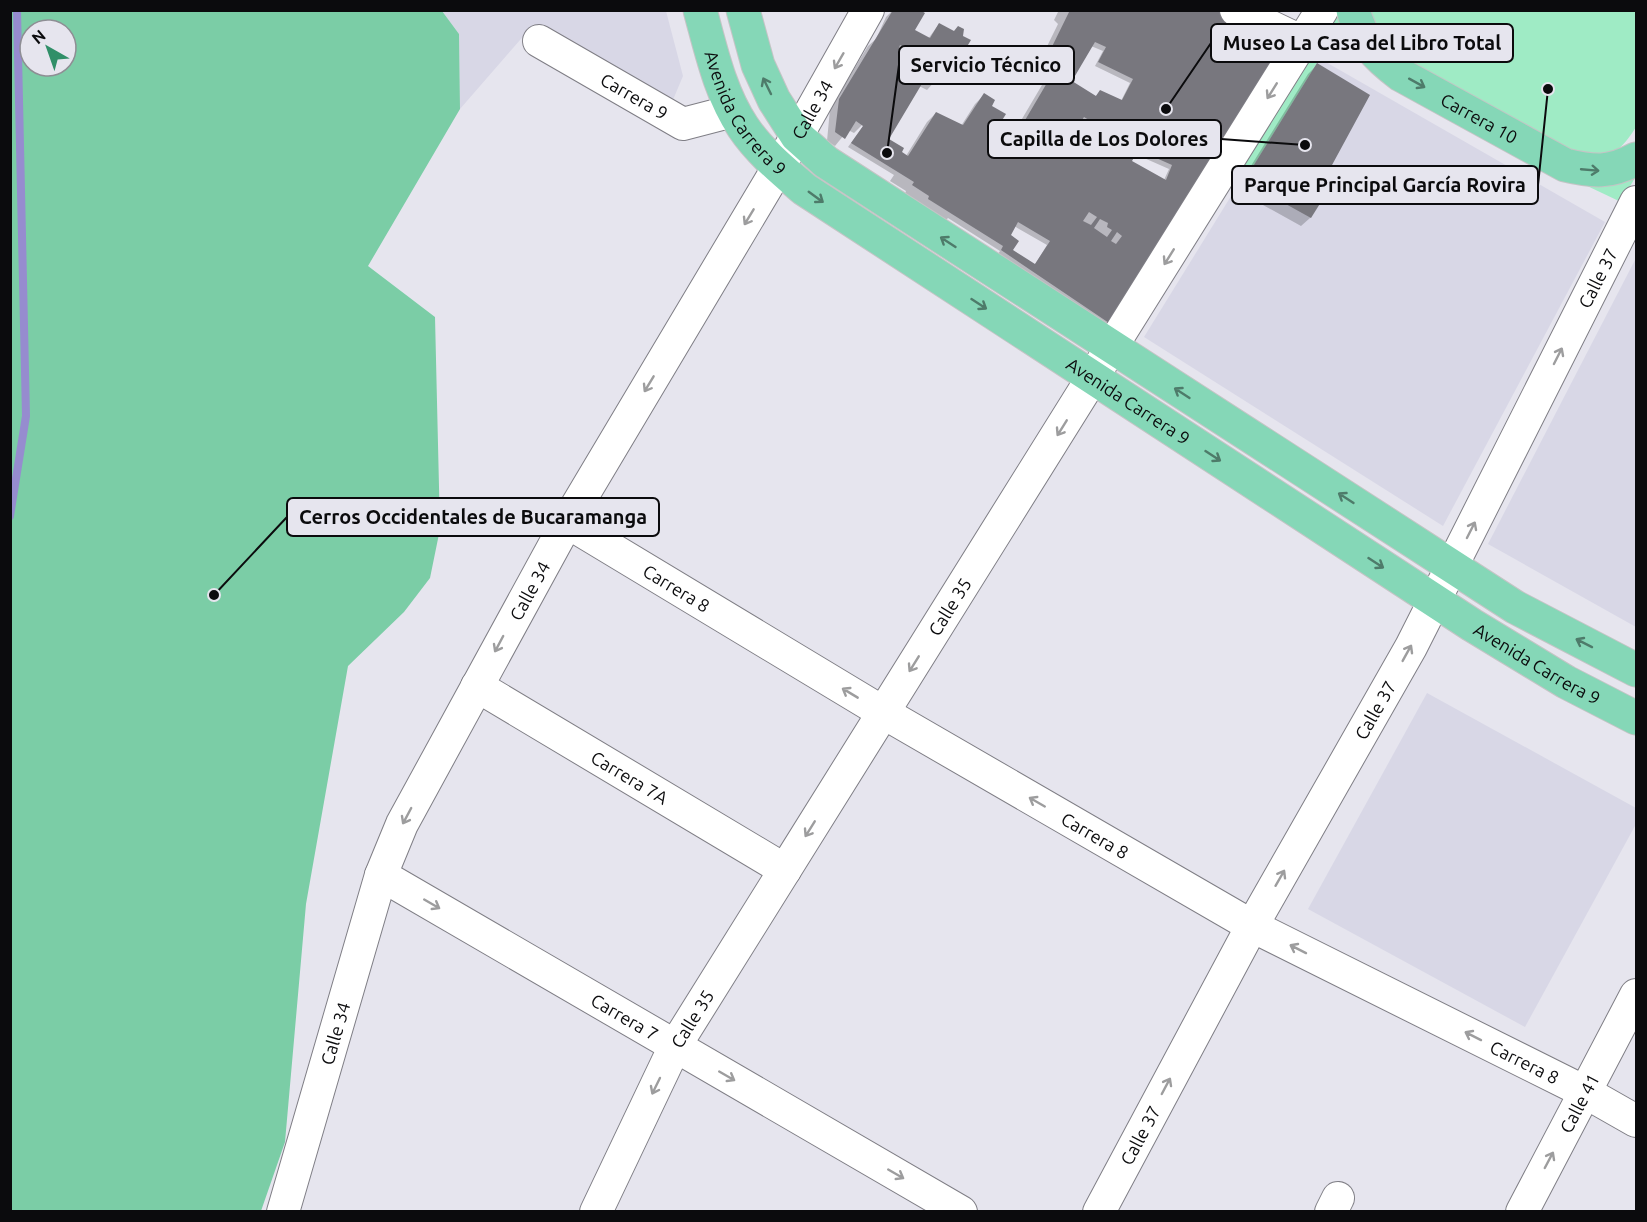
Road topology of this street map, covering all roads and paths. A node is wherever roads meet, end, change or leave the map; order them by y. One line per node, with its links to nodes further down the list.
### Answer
1 (700, 10): 9 (main road, Avenida Carrera 9)
2 (743, 10): 10 (main road, Avenida Carrera 9, one-way to 2)
3 (868, 10): 10 (street, Calle 34, one-way to 10)
4 (1236, 10): 8 (street)
5 (1322, 10): 8 (street, Calle 35)
6 (1353, 10): 11 (main road, Carrera 10, one-way to 11)
7 (539, 41): 9 (street, Carrera 9)
8 (1303, 42): 14 (street, Calle 35, one-way to 14)
9 (733, 111): 12 (main road, Avenida Carrera 9)
10 (797, 136): 12 (street, Calle 34); 14 (main road, Avenida Carrera 9, one-way to 10)
11 (1636, 159)
12 (778, 166): 15 (main road, Avenida Carrera 9, one-way to 15); 16 (street, Calle 34, one-way to 16)
13 (1633, 215): 17 (street, Calle 37, one-way to 13)
14 (1113, 348): 15 (street, Calle 35); 17 (main road, Avenida Carrera 9, one-way to 14)
15 (1093, 378): 18 (main road, Avenida Carrera 9, one-way to 18); 21 (street, Calle 35, one-way to 21)
16 (567, 522): 20 (street, Calle 34, one-way to 20); 21 (street, Carrera 8, one-way to 16)
17 (1452, 566): 18 (street, Calle 37); 19 (main road, Avenida Carrera 9, one-way to 17)
18 (1435, 601): 22 (main road, Avenida Carrera 9); 25 (street, Calle 37, one-way to 18)
19 (1636, 670)
20 (477, 686): 23 (street, Carrera 7A); 24 (street, Calle 34, one-way to 24)
21 (884, 713): 23 (street, Calle 35, one-way to 23); 25 (street, Carrera 8, one-way to 21)
22 (1636, 718)
23 (785, 870): 27 (street, Calle 35)
24 (381, 874): 27 (street, Carrera 7, one-way to 27); 30 (street, Calle 34)
25 (1252, 926): 28 (street, Carrera 8, one-way to 25); 33 (street, Calle 37, one-way to 25)
26 (1636, 995): 28 (street, Calle 41)
27 (675, 1046): 31 (street, Calle 35, one-way to 31); 32 (street, Carrera 7, one-way to 32)
28 (1585, 1092): 29 (street, Carrera 8); 34 (street, Calle 41, one-way to 28)
29 (1636, 1121)
30 (283, 1212)
31 (596, 1212)
32 (961, 1212)
33 (1099, 1212)
34 (1522, 1212)

